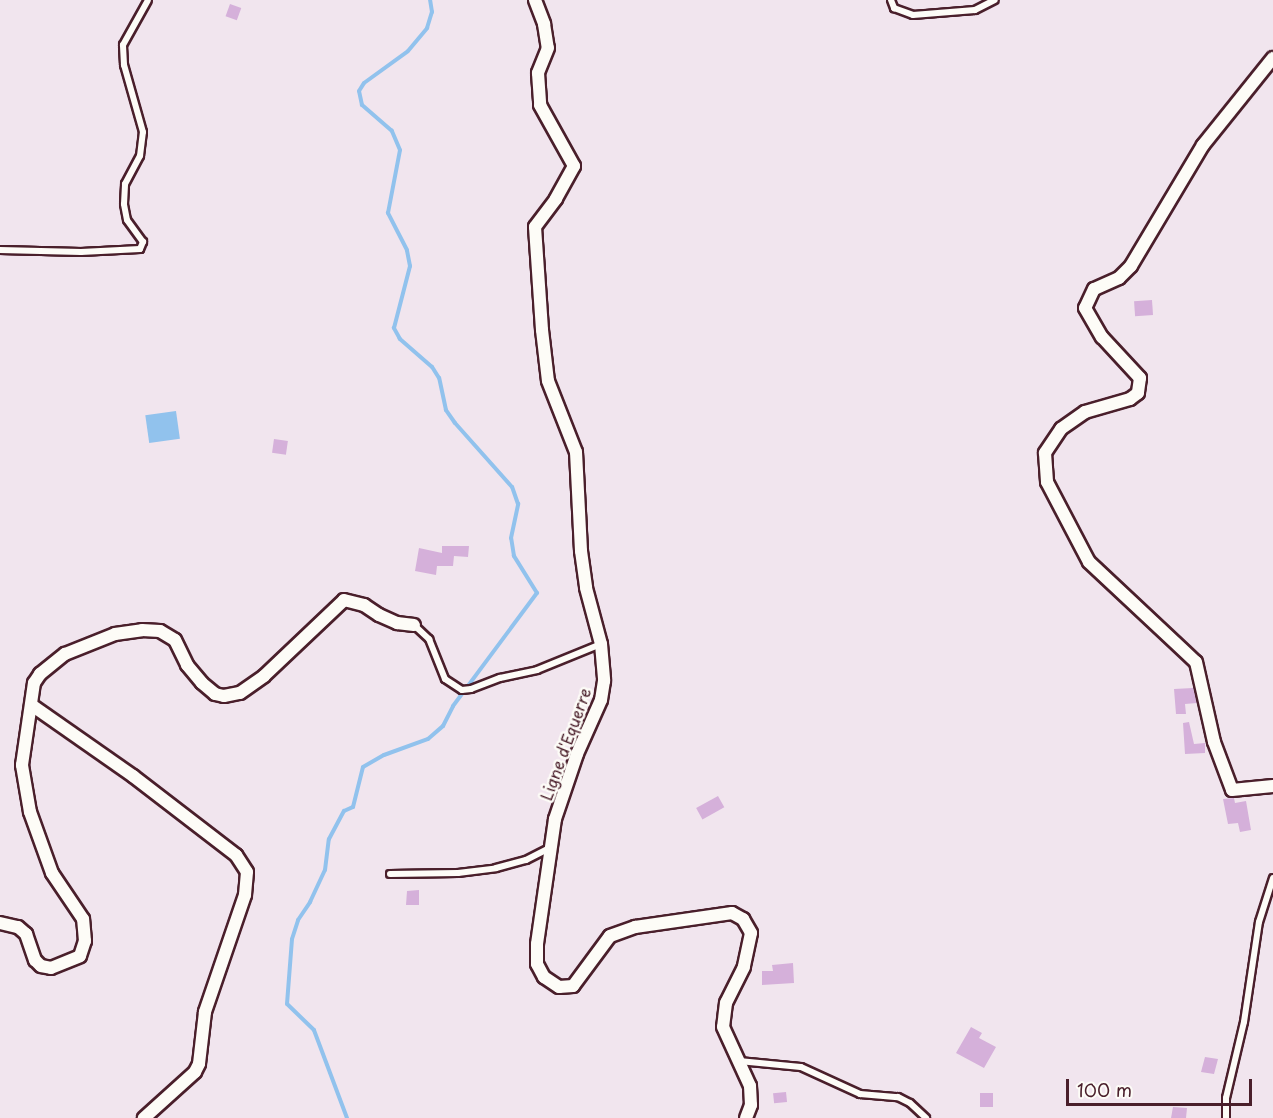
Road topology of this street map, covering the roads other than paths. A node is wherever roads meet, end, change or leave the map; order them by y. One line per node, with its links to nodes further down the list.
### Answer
1 (148, 0): 6 (lane)
2 (535, 0): 8 (street, Ligne d'Equerre)
3 (891, 0): 4 (lane)
4 (995, 0)
5 (1273, 58): 10 (street)
6 (0, 250)
7 (414, 625): 8 (lane); 9 (street)
8 (601, 644): 11 (street, Ligne d'Equerre)
9 (33, 706): 14 (street); 16 (street)
10 (1273, 786)
11 (551, 847): 12 (lane); 15 (street, Ligne d'Equerre)
12 (390, 874)
13 (1273, 878): 19 (lane)
14 (0, 923)
15 (738, 1061): 17 (street, Ligne d'Equerre); 18 (lane)
16 (144, 1118)
17 (746, 1118)
18 (926, 1118)
19 (1226, 1118)

